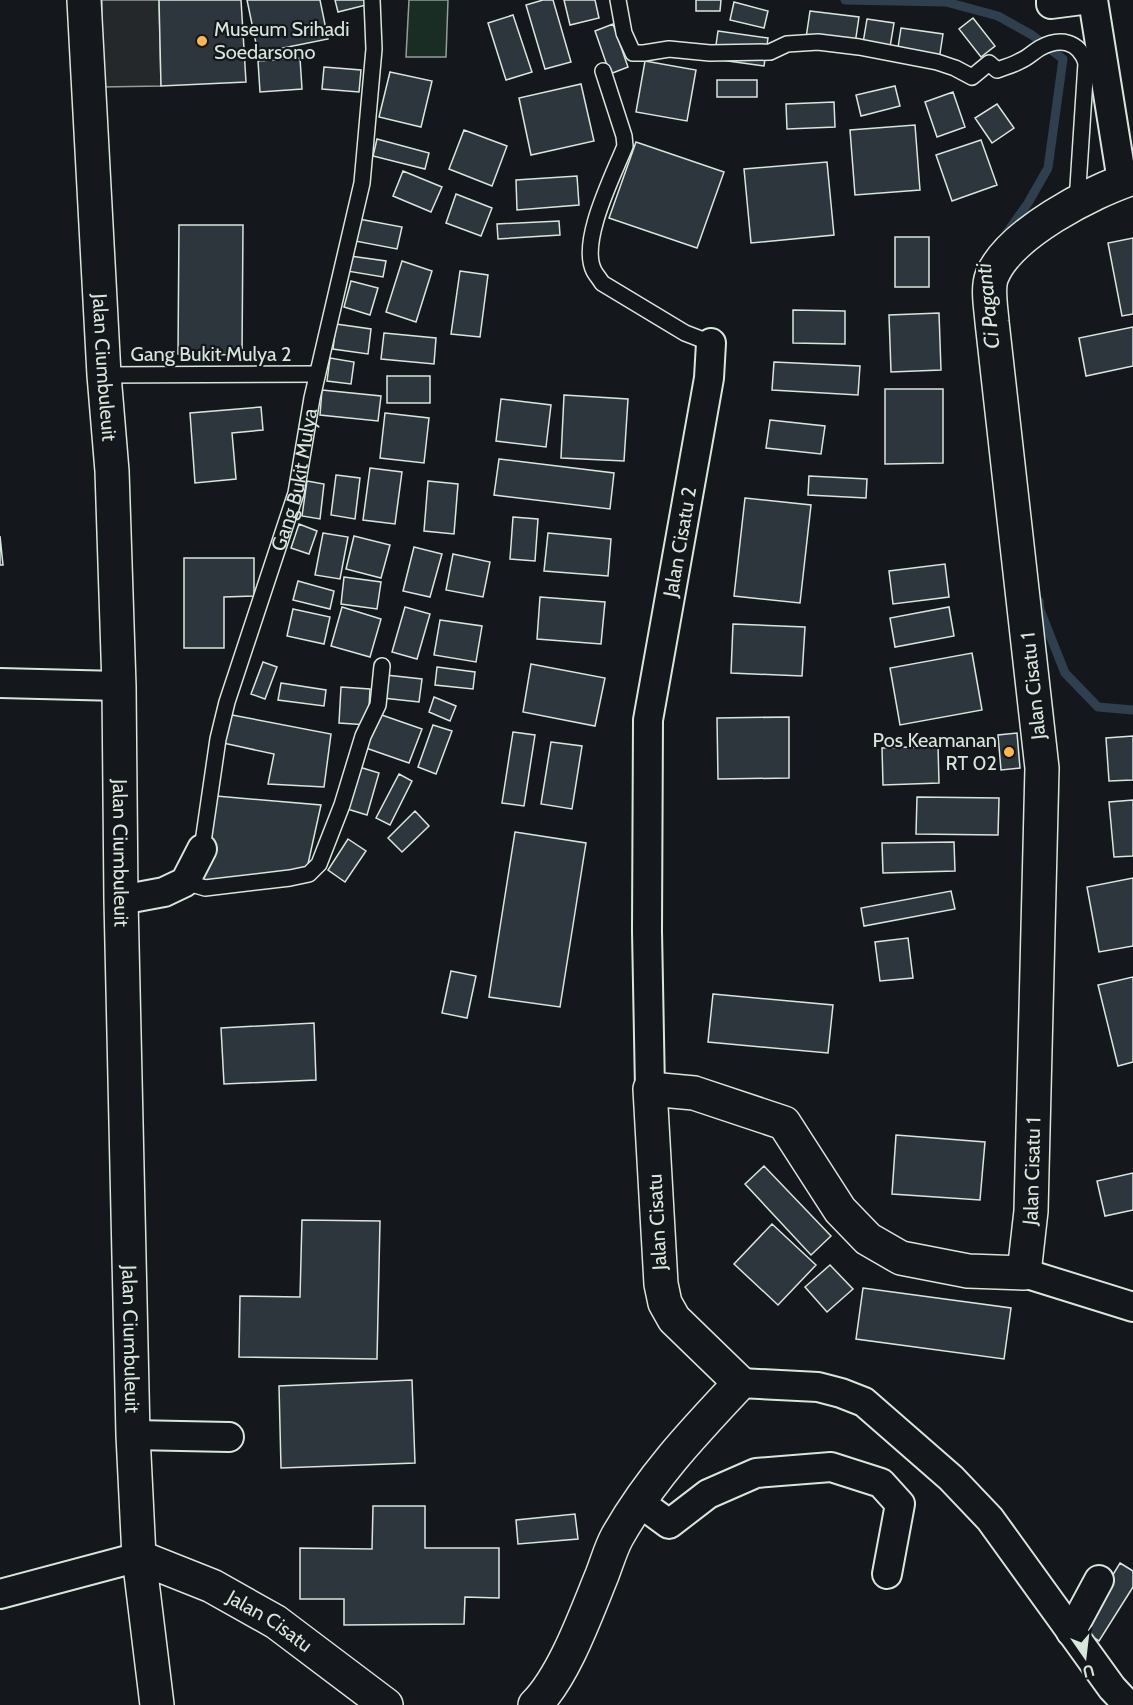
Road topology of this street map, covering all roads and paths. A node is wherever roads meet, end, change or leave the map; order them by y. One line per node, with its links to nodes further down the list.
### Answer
1 (84, 0): 12 (street, Jalan Ciumbuleuit)
2 (372, 0): 11 (lane, Gang Bukit Mulya)
3 (618, 0): 9 (lane)
4 (1051, 0): 5 (street)
5 (1082, 0)
6 (1094, 0): 8 (street)
7 (603, 70): 10 (lane, Jalan Cisatu 2)
8 (1127, 179): 9 (street, Jalan Cisatu 1)
9 (1077, 203): 20 (street, Jalan Cisatu 1)
10 (711, 343): 19 (street, Jalan Cisatu 2)
11 (317, 374): 12 (lane, Gang Bukit Mulya 2); 16 (lane, Gang Bukit Mulya)
12 (104, 375): 15 (street, Jalan Ciumbuleuit)
13 (382, 666): 17 (lane)
14 (0, 682): 15 (street)
15 (119, 686): 18 (street, Jalan Ciumbuleuit)
16 (202, 849): 17 (street, Gang Bukit Mulya)
17 (185, 882): 18 (street)
18 (121, 900): 23 (street, Jalan Ciumbuleuit)
19 (650, 1089): 20 (street); 22 (street, Jalan Cisatu)
20 (1024, 1273): 21 (street)
21 (1133, 1307)
22 (740, 1383): 25 (street); 30 (street)
23 (133, 1435): 24 (street); 26 (street, Jalan Ciumbuleuit)
24 (229, 1437)
25 (639, 1502): 27 (street); 33 (street)
26 (139, 1557): 29 (street); 31 (street, Jalan Ciumbuleuit); 32 (street, Jalan Cisatu)
27 (887, 1574)
28 (1100, 1580): 30 (street)
29 (0, 1594)
30 (1071, 1632): 34 (street)
31 (157, 1705)
32 (386, 1705)
33 (535, 1705)
34 (1128, 1705)

